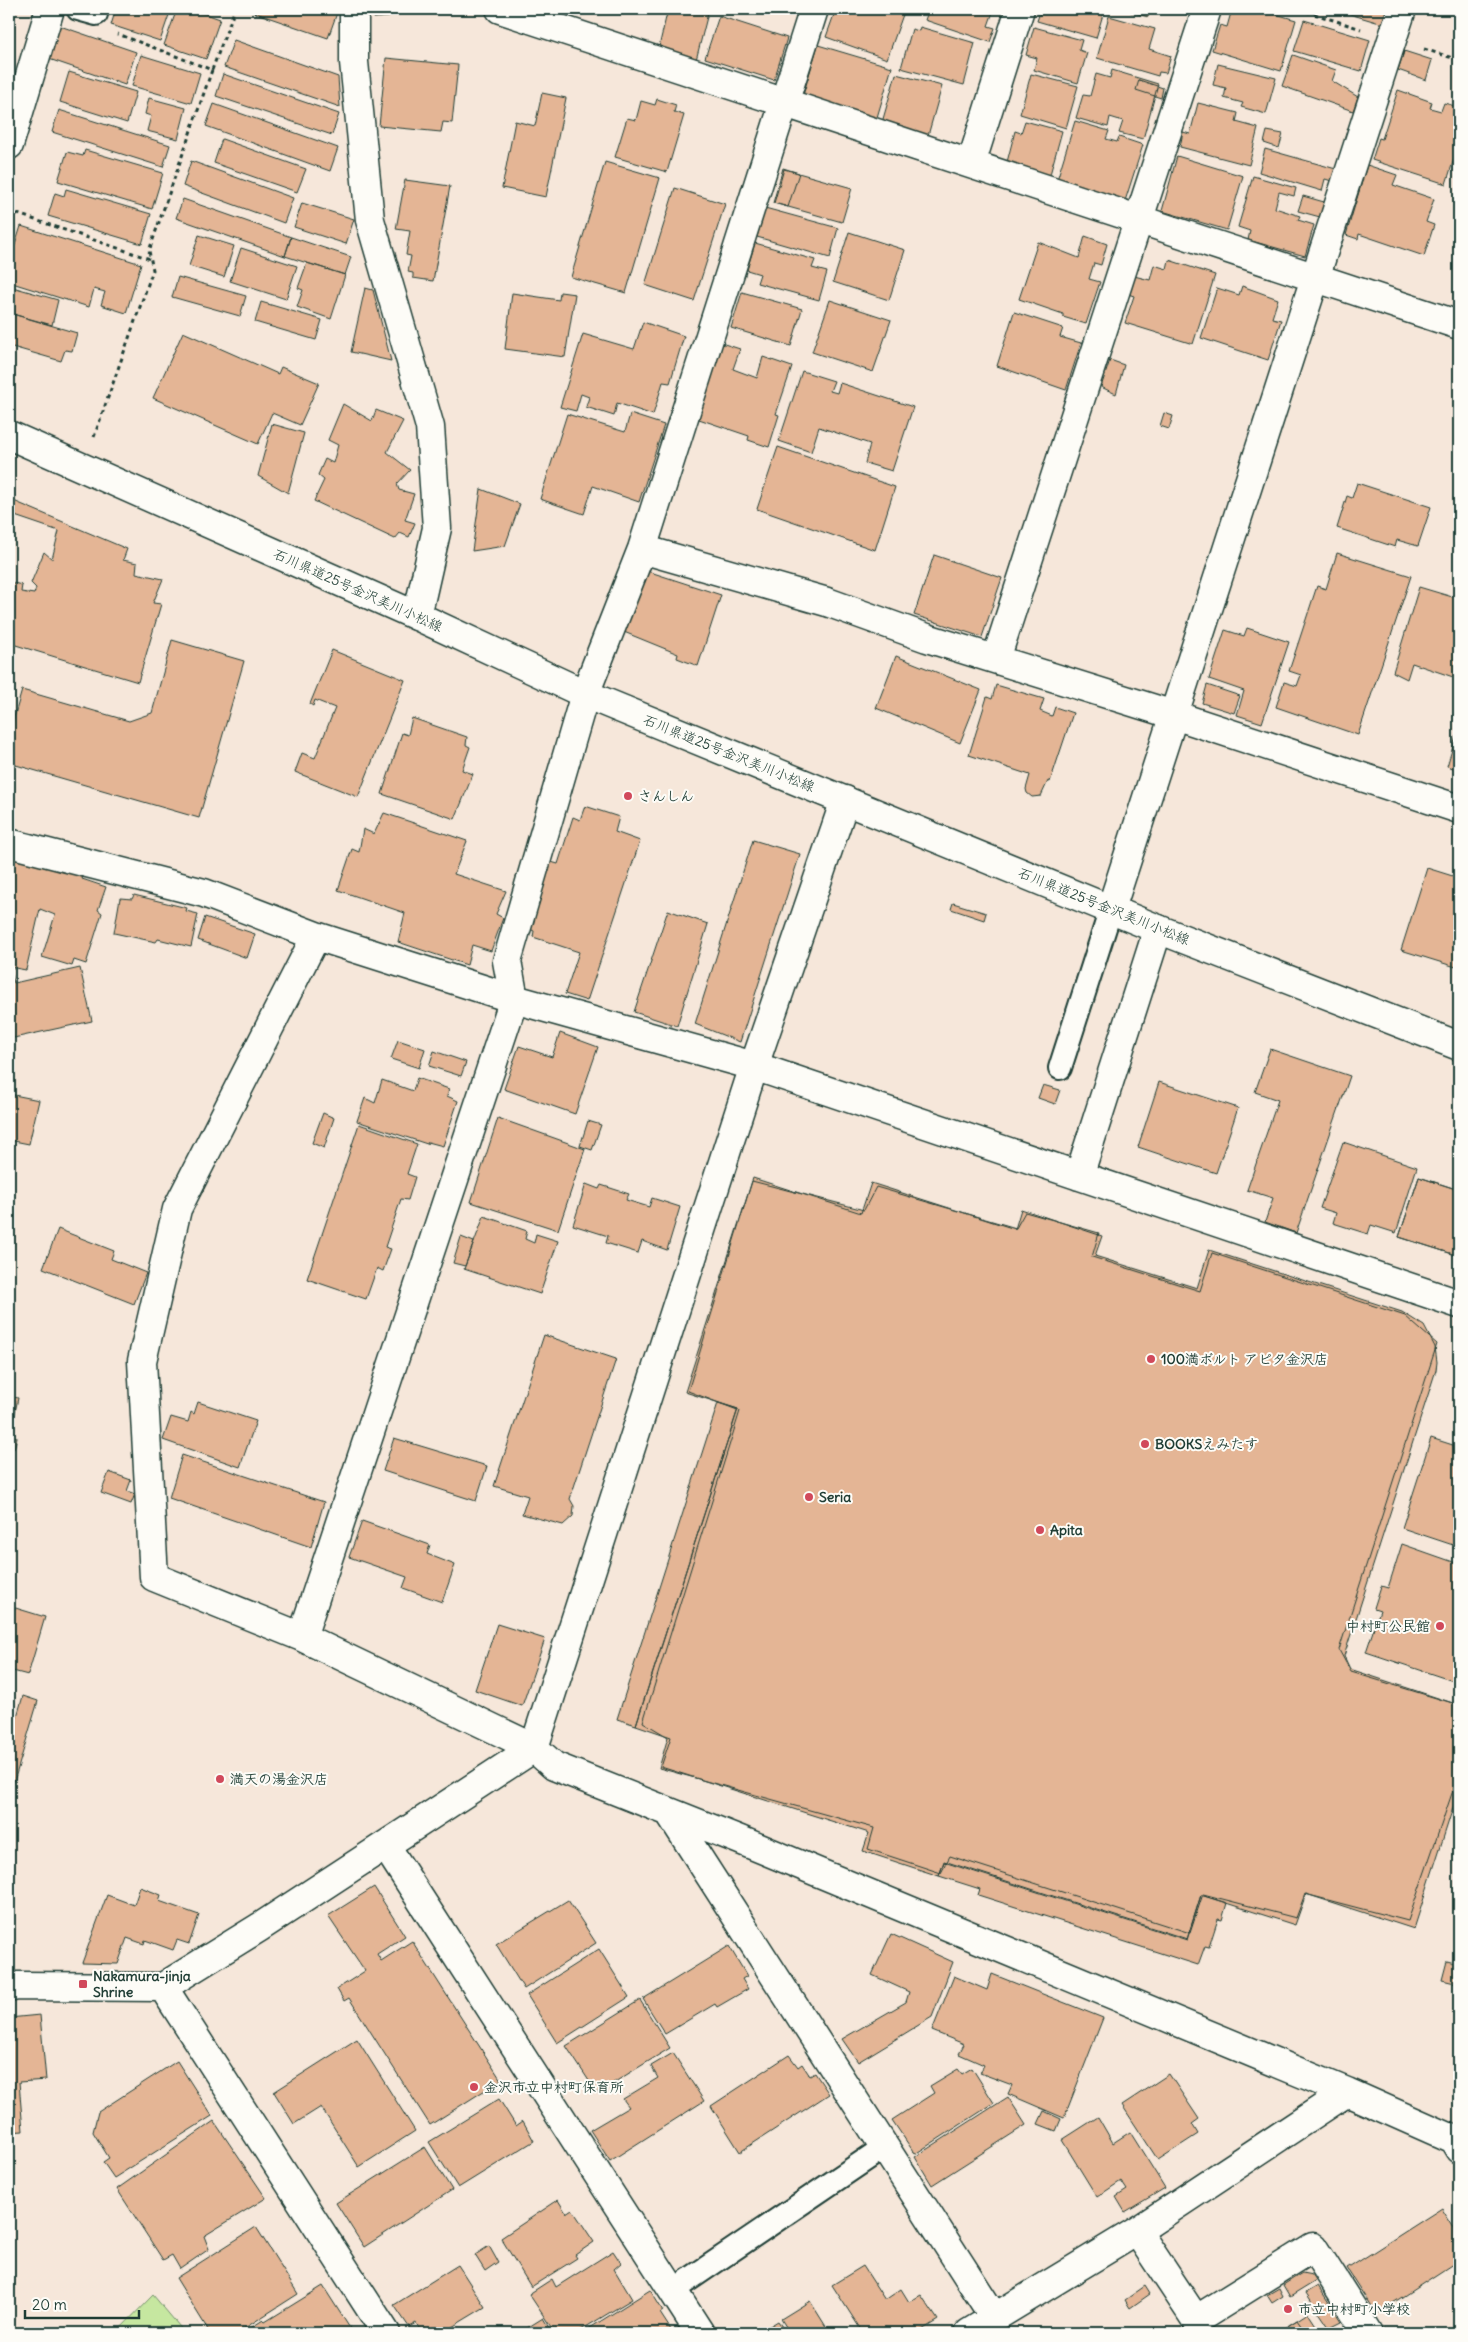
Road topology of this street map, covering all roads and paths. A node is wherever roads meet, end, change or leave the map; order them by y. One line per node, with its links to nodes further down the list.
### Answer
1 (50, 9): 12 (street)
2 (235, 9): 10 (path)
3 (354, 9): 22 (street)
4 (500, 9): 11 (street)
5 (814, 9): 11 (street)
6 (1020, 9): 13 (street)
7 (1207, 9): 15 (street)
8 (1402, 9): 17 (street)
9 (87, 11): 10 (path)
10 (212, 70): 16 (path)
11 (784, 102): 13 (street); 21 (street)
12 (10, 140)
13 (971, 164): 15 (street)
14 (9, 211): 16 (path)
15 (1139, 219): 17 (street); 23 (street)
16 (150, 260): 20 (path)
17 (1315, 277): 18 (street); 25 (street)
18 (1459, 325)
19 (9, 435): 20 (street, 石川県道25号金沢美川小松線)
20 (83, 467): 22 (street, 石川県道25号金沢美川小松線)
21 (642, 548): 23 (street); 24 (street)
22 (417, 616): 24 (street, 石川県道25号金沢美川小松線)
23 (996, 659): 25 (street)
24 (586, 694): 26 (street, 石川県道25号金沢美川小松線); 32 (street)
25 (1174, 715): 27 (street); 29 (street)
26 (845, 800): 29 (street, 石川県道25号金沢美川小松線); 34 (street)
27 (1459, 809)
28 (9, 843): 31 (street)
29 (1111, 909): 30 (street, 石川県道25号金沢美川小松線); 35 (lane)
30 (1158, 928): 33 (street, 石川県道25号金沢美川小松線); 36 (street)
31 (316, 936): 32 (street); 38 (street)
32 (514, 999): 34 (street); 38 (street)
33 (1459, 1046)
34 (754, 1066): 36 (street); 39 (street)
35 (1060, 1068)
36 (1080, 1176): 37 (street)
37 (1459, 1304)
38 (302, 1637): 39 (street)
39 (534, 1748): 40 (street); 41 (street)
40 (669, 1812): 44 (street); 46 (street)
41 (386, 1846): 42 (street); 48 (street)
42 (163, 1987): 43 (street); 50 (street)
43 (9, 1988)
44 (1347, 2092): 45 (street); 47 (street)
45 (1457, 2136)
46 (883, 2148): 48 (lane); 49 (street)
47 (1137, 2231): 49 (street); 53 (street)
48 (672, 2292): 51 (street)
49 (994, 2317): 52 (street)
50 (386, 2333)
51 (700, 2333)
52 (969, 2333)
53 (1368, 2333)

